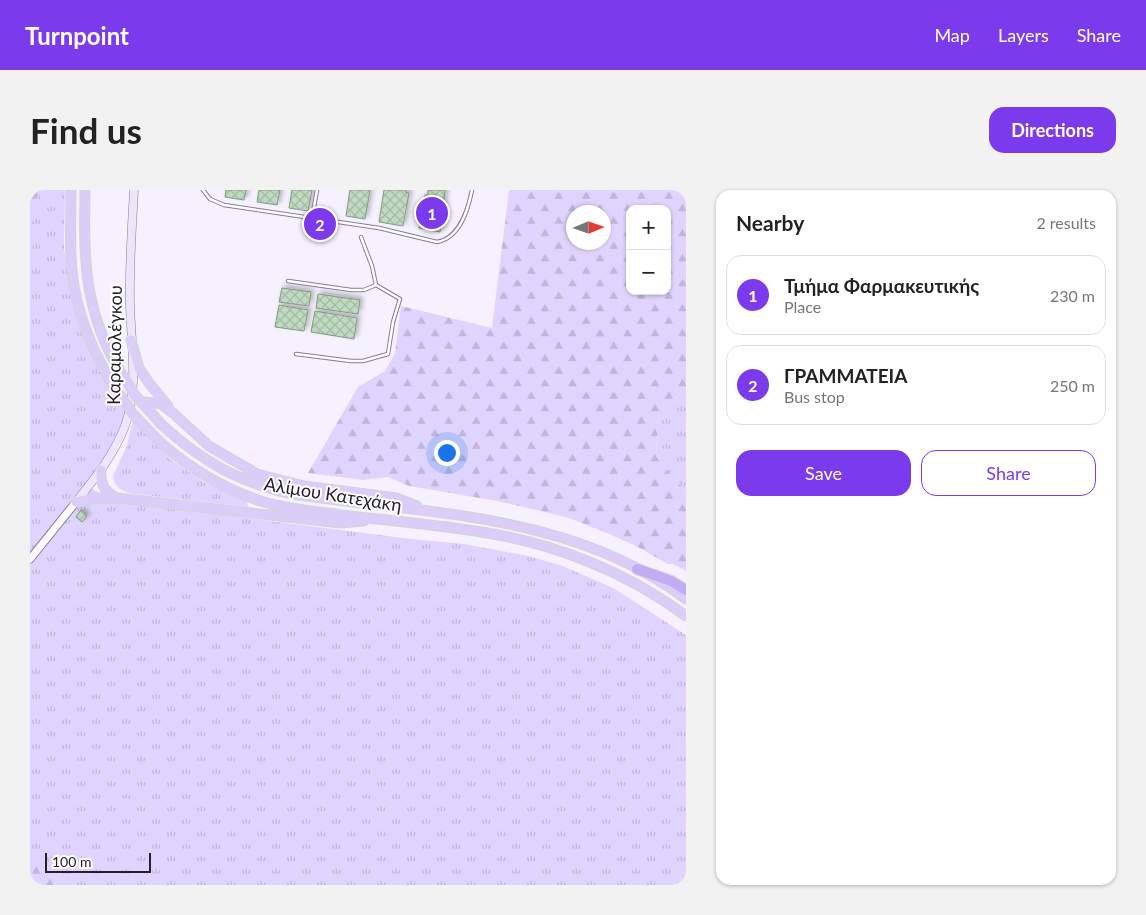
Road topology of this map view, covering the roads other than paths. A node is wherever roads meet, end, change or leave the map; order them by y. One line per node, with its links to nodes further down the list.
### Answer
1 (71, 190): 20 (main road, Αλίμου Κατεχάκη, bridge)
2 (85, 190): 19 (main road, Αλίμου Κατεχάκη, bridge)
3 (134, 190): 11 (main road, Καραμολέγκου)
4 (203, 190): 7 (lane)
5 (317, 190): 7 (lane)
6 (472, 190): 7 (lane)
7 (312, 218)
8 (361, 237): 10 (lane)
9 (288, 281): 10 (lane)
10 (376, 285): 12 (lane)
11 (131, 340): 14 (main road, Καραμολέγκου); 15 (main road)
12 (296, 354)
13 (145, 402): 14 (main road); 15 (main road)
14 (129, 410): 16 (main road, Καραμολέγκου)
15 (174, 414): 19 (main road)
16 (101, 470): 17 (main road); 18 (main road, Καραμολέγκου)
17 (118, 498): 18 (main road); 20 (main road)
18 (76, 502): 21 (street, Καραμολέγκου)
19 (432, 512): 22 (main road, Αλίμου Κατεχάκη)
20 (389, 520): 25 (main road, Αλίμου Κατεχάκη)
21 (30, 559)
22 (637, 569): 23 (highway); 24 (main road, Αλίμου Κατεχάκη)
23 (686, 590)
24 (686, 599)
25 (686, 616)

